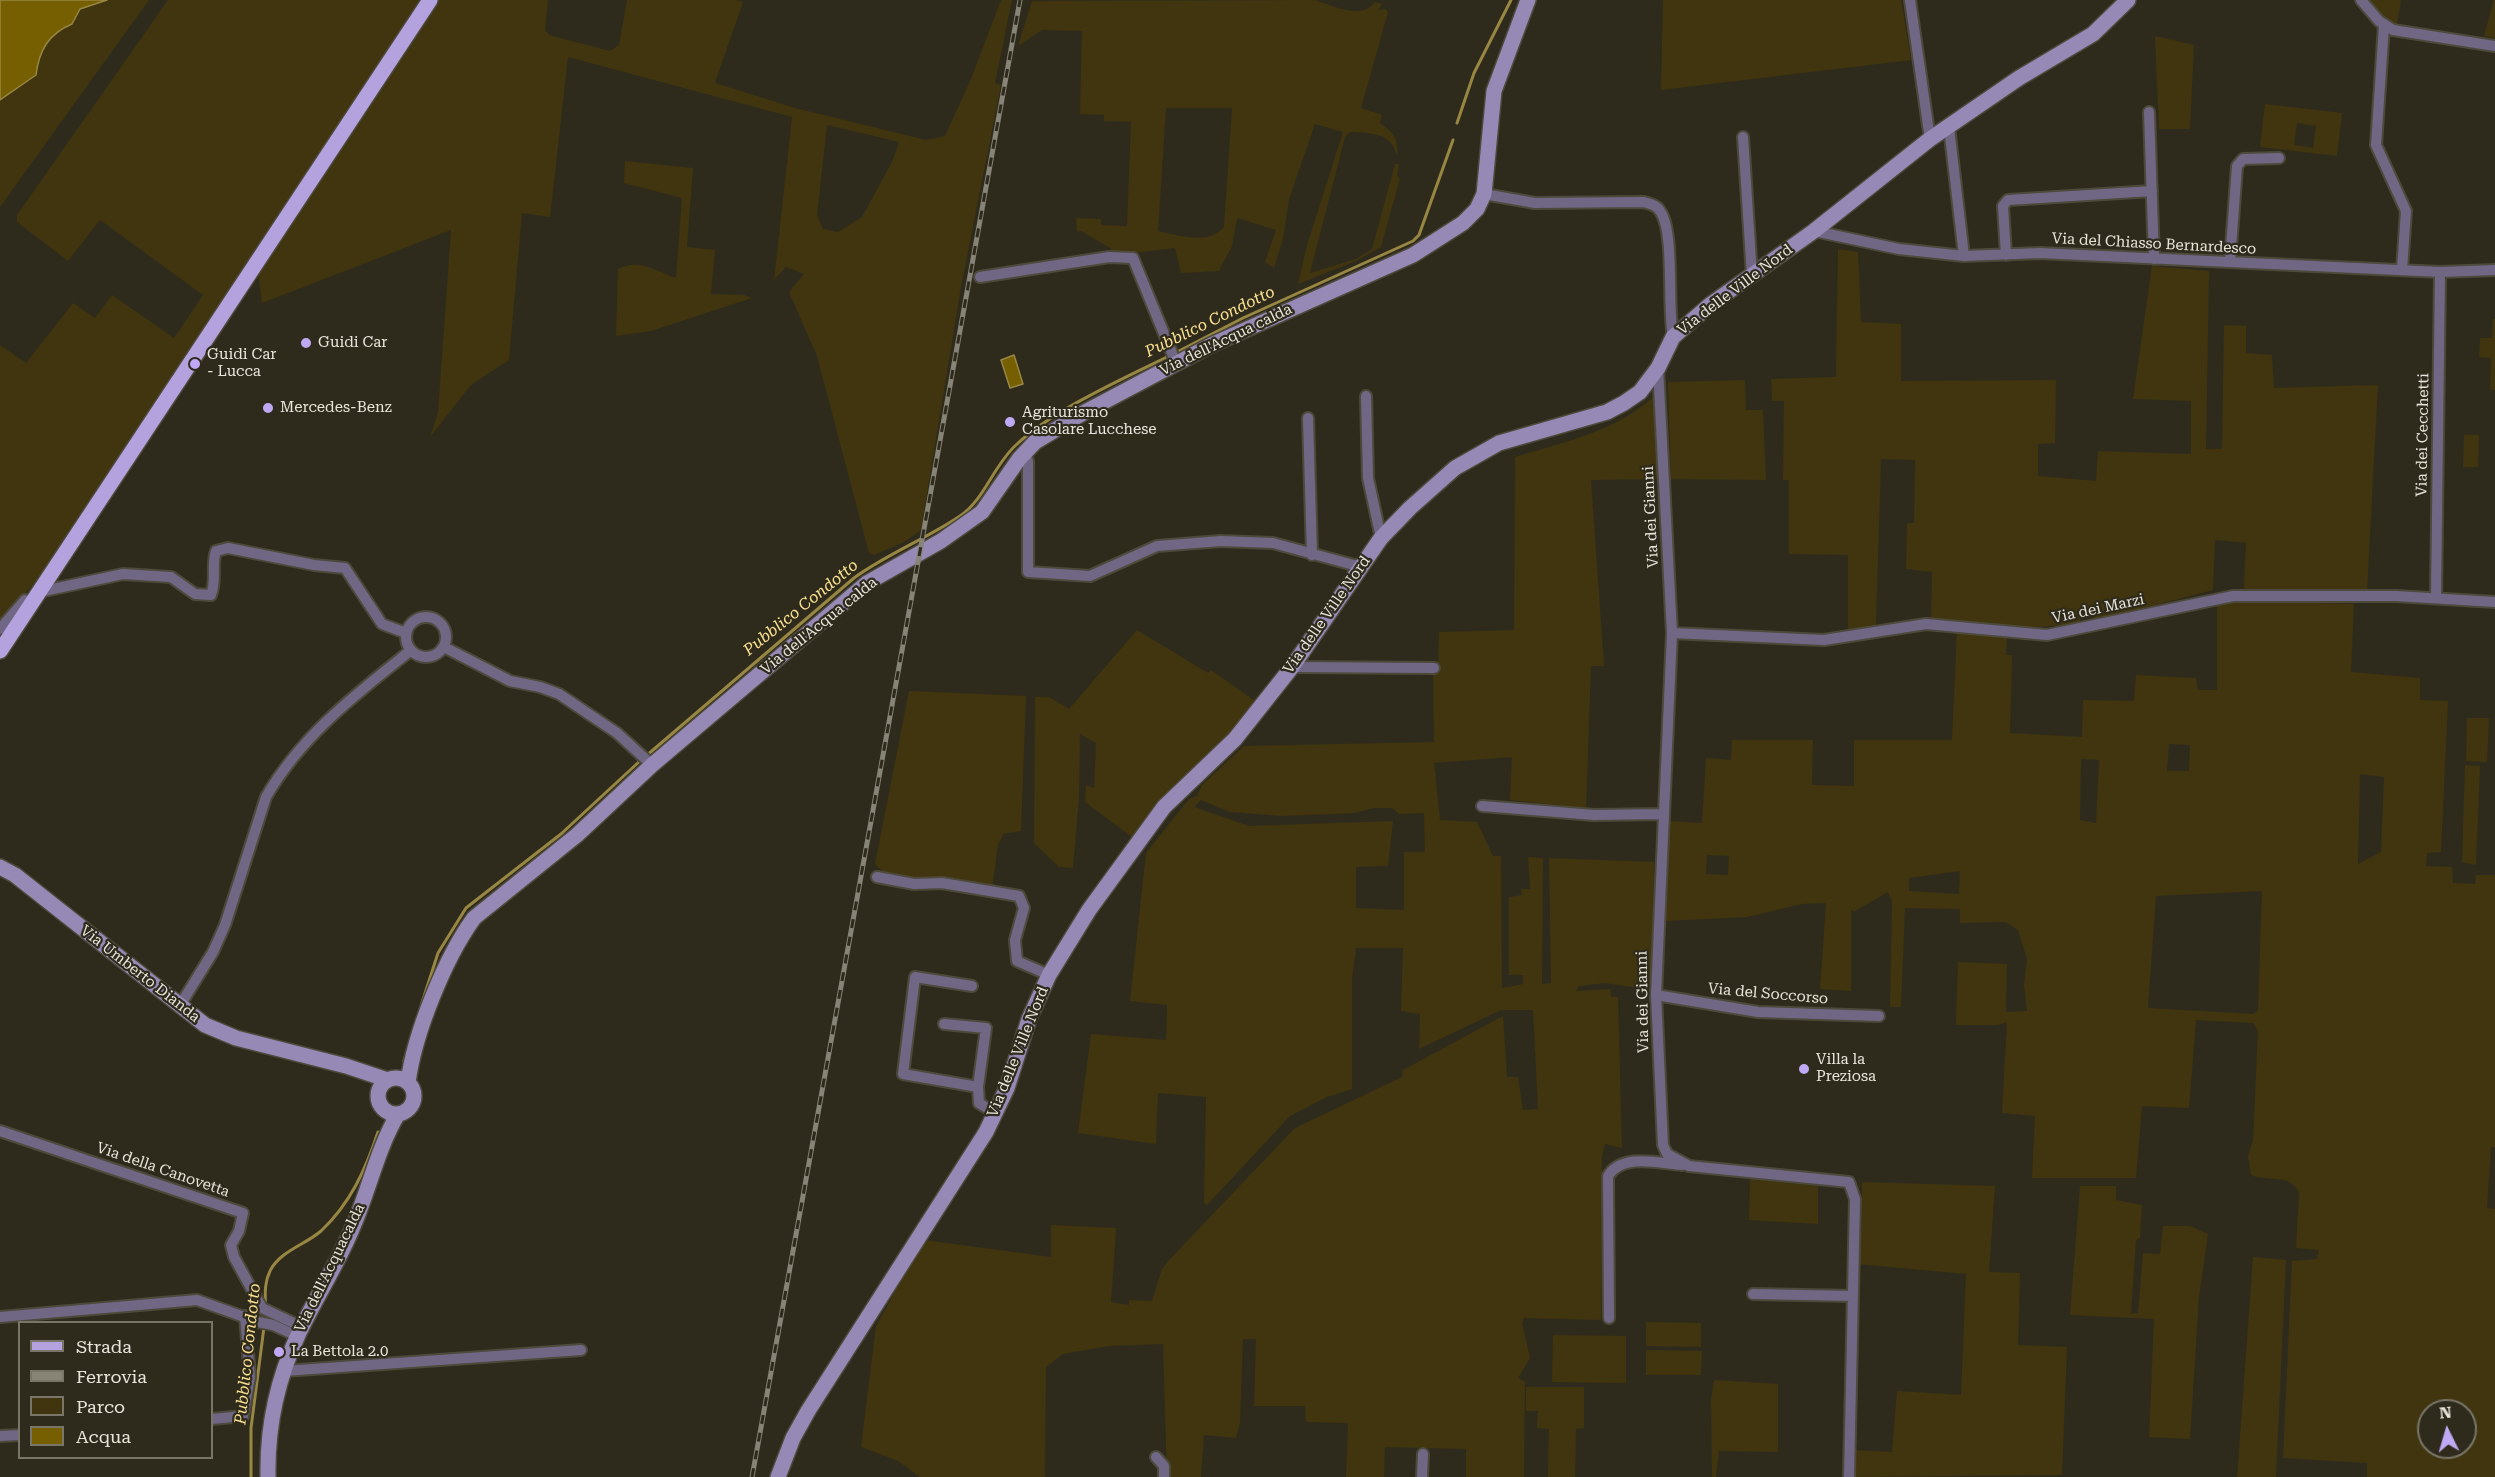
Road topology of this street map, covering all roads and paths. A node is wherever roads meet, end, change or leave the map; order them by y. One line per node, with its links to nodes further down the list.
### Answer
1 (430, 0): 34 (main road)
2 (1528, 0): 14 (street, Via dell'Acqua calda)
3 (1910, 0): 11 (street)
4 (2128, 0): 9 (street, Via delle Ville Nord)
5 (2361, 0): 6 (street)
6 (2384, 25): 7 (street); 20 (street)
7 (2495, 46)
8 (2149, 112): 13 (street)
9 (1949, 127): 11 (street, Via delle Ville Nord); 17 (street)
10 (1743, 137): 23 (street)
11 (1930, 140): 15 (street, Via delle Ville Nord)
12 (2279, 158): 19 (street)
13 (2152, 191): 16 (street); 18 (street)
14 (1484, 194): 25 (street); 26 (street, Via dell'Acqua calda)
15 (1814, 231): 17 (street, Via del Chiasso Bernardesco); 23 (street, Via delle Ville Nord)
16 (2006, 255): 17 (street, Via del Chiasso Bernardesco); 18 (street, Via del Chiasso Bernardesco)
17 (1964, 256)
18 (2154, 259): 19 (street, Via del Chiasso Bernardesco)
19 (2230, 262): 20 (street, Via del Chiasso Bernardesco)
20 (2403, 270): 22 (street, Via del Chiasso Bernardesco)
21 (2495, 270): 22 (street, Via del Chiasso Bernardesco)
22 (2440, 272): 35 (street, Via dei Cecchetti)
23 (1752, 276): 25 (street, Via delle Ville Nord)
24 (980, 277): 26 (street)
25 (1673, 337): 27 (street, Via delle Ville Nord)
26 (1175, 359): 30 (street, Via dell'Acqua calda)
27 (1658, 368): 31 (street, Via delle Ville Nord); 39 (street, Via dei Gianni)
28 (1366, 396): 31 (street)
29 (1308, 417): 32 (street)
30 (1024, 454): 32 (street); 45 (street, Via dell'Acqua calda)
31 (1381, 538): 33 (street, Via delle Ville Nord)
32 (1312, 555): 33 (street)
33 (1361, 567): 43 (street, Via delle Ville Nord)
34 (35, 598): 37 (street); 38 (street); 41 (main road)
35 (2436, 598): 36 (street, Via dei Marzi); 39 (street, Via dei Marzi)
36 (2495, 602)
37 (0, 629)
38 (406, 633): 40 (street); 42 (street)
39 (1672, 633): 47 (street, Via dei Gianni)
40 (444, 647): 42 (street); 45 (street)
41 (0, 651)
42 (410, 651): 53 (street)
43 (1292, 667): 44 (street); 50 (street, Via delle Ville Nord)
44 (1434, 668)
45 (646, 760): 56 (street, Via dell'Acqua calda)
46 (1482, 806): 47 (street)
47 (1662, 814): 52 (street, Via dei Gianni)
48 (0, 867): 53 (street, Via Umberto Dianda)
49 (877, 878): 50 (street)
50 (1049, 975): 61 (street, Via delle Ville Nord)
51 (972, 986): 59 (street)
52 (1656, 995): 54 (street, Via del Soccorso); 65 (street, Via dei Gianni)
53 (179, 1007): 58 (street, Via Umberto Dianda)
54 (1879, 1016)
55 (944, 1024): 59 (street)
56 (411, 1061): 57 (street, Via dell'Acqua calda); 58 (street, Via dell'Acqua calda)
57 (408, 1083): 58 (street); 62 (street)
58 (386, 1084): 60 (street)
59 (978, 1087): 61 (street)
60 (383, 1109): 62 (street); 64 (street)
61 (995, 1113): 81 (street, Via delle Ville Nord)
62 (398, 1114): 64 (street, Via dell'Acquacalda)
63 (0, 1131): 72 (street, Via della Canovetta)
64 (388, 1131): 72 (street, Via dell'Acquacalda)
65 (1689, 1166): 67 (street, Via dei Gianni); 70 (street)
66 (1752, 1293): 67 (street)
67 (1853, 1296): 84 (street, Via dei Gianni)
68 (245, 1316): 71 (street); 72 (street); 75 (street)
69 (0, 1317): 71 (street)
70 (1609, 1318)
71 (22, 1319)
72 (299, 1332): 74 (street, Via dell'Acquacalda)
73 (580, 1350): 74 (street)
74 (284, 1371): 80 (street, Via dell'Acquacalda)
75 (213, 1419)
76 (18, 1435): 77 (street)
77 (0, 1436)
78 (1423, 1454): 83 (street)
79 (1156, 1457): 82 (street)
80 (268, 1477)
81 (778, 1477)
82 (1164, 1477)
83 (1422, 1477)
84 (1849, 1477)

